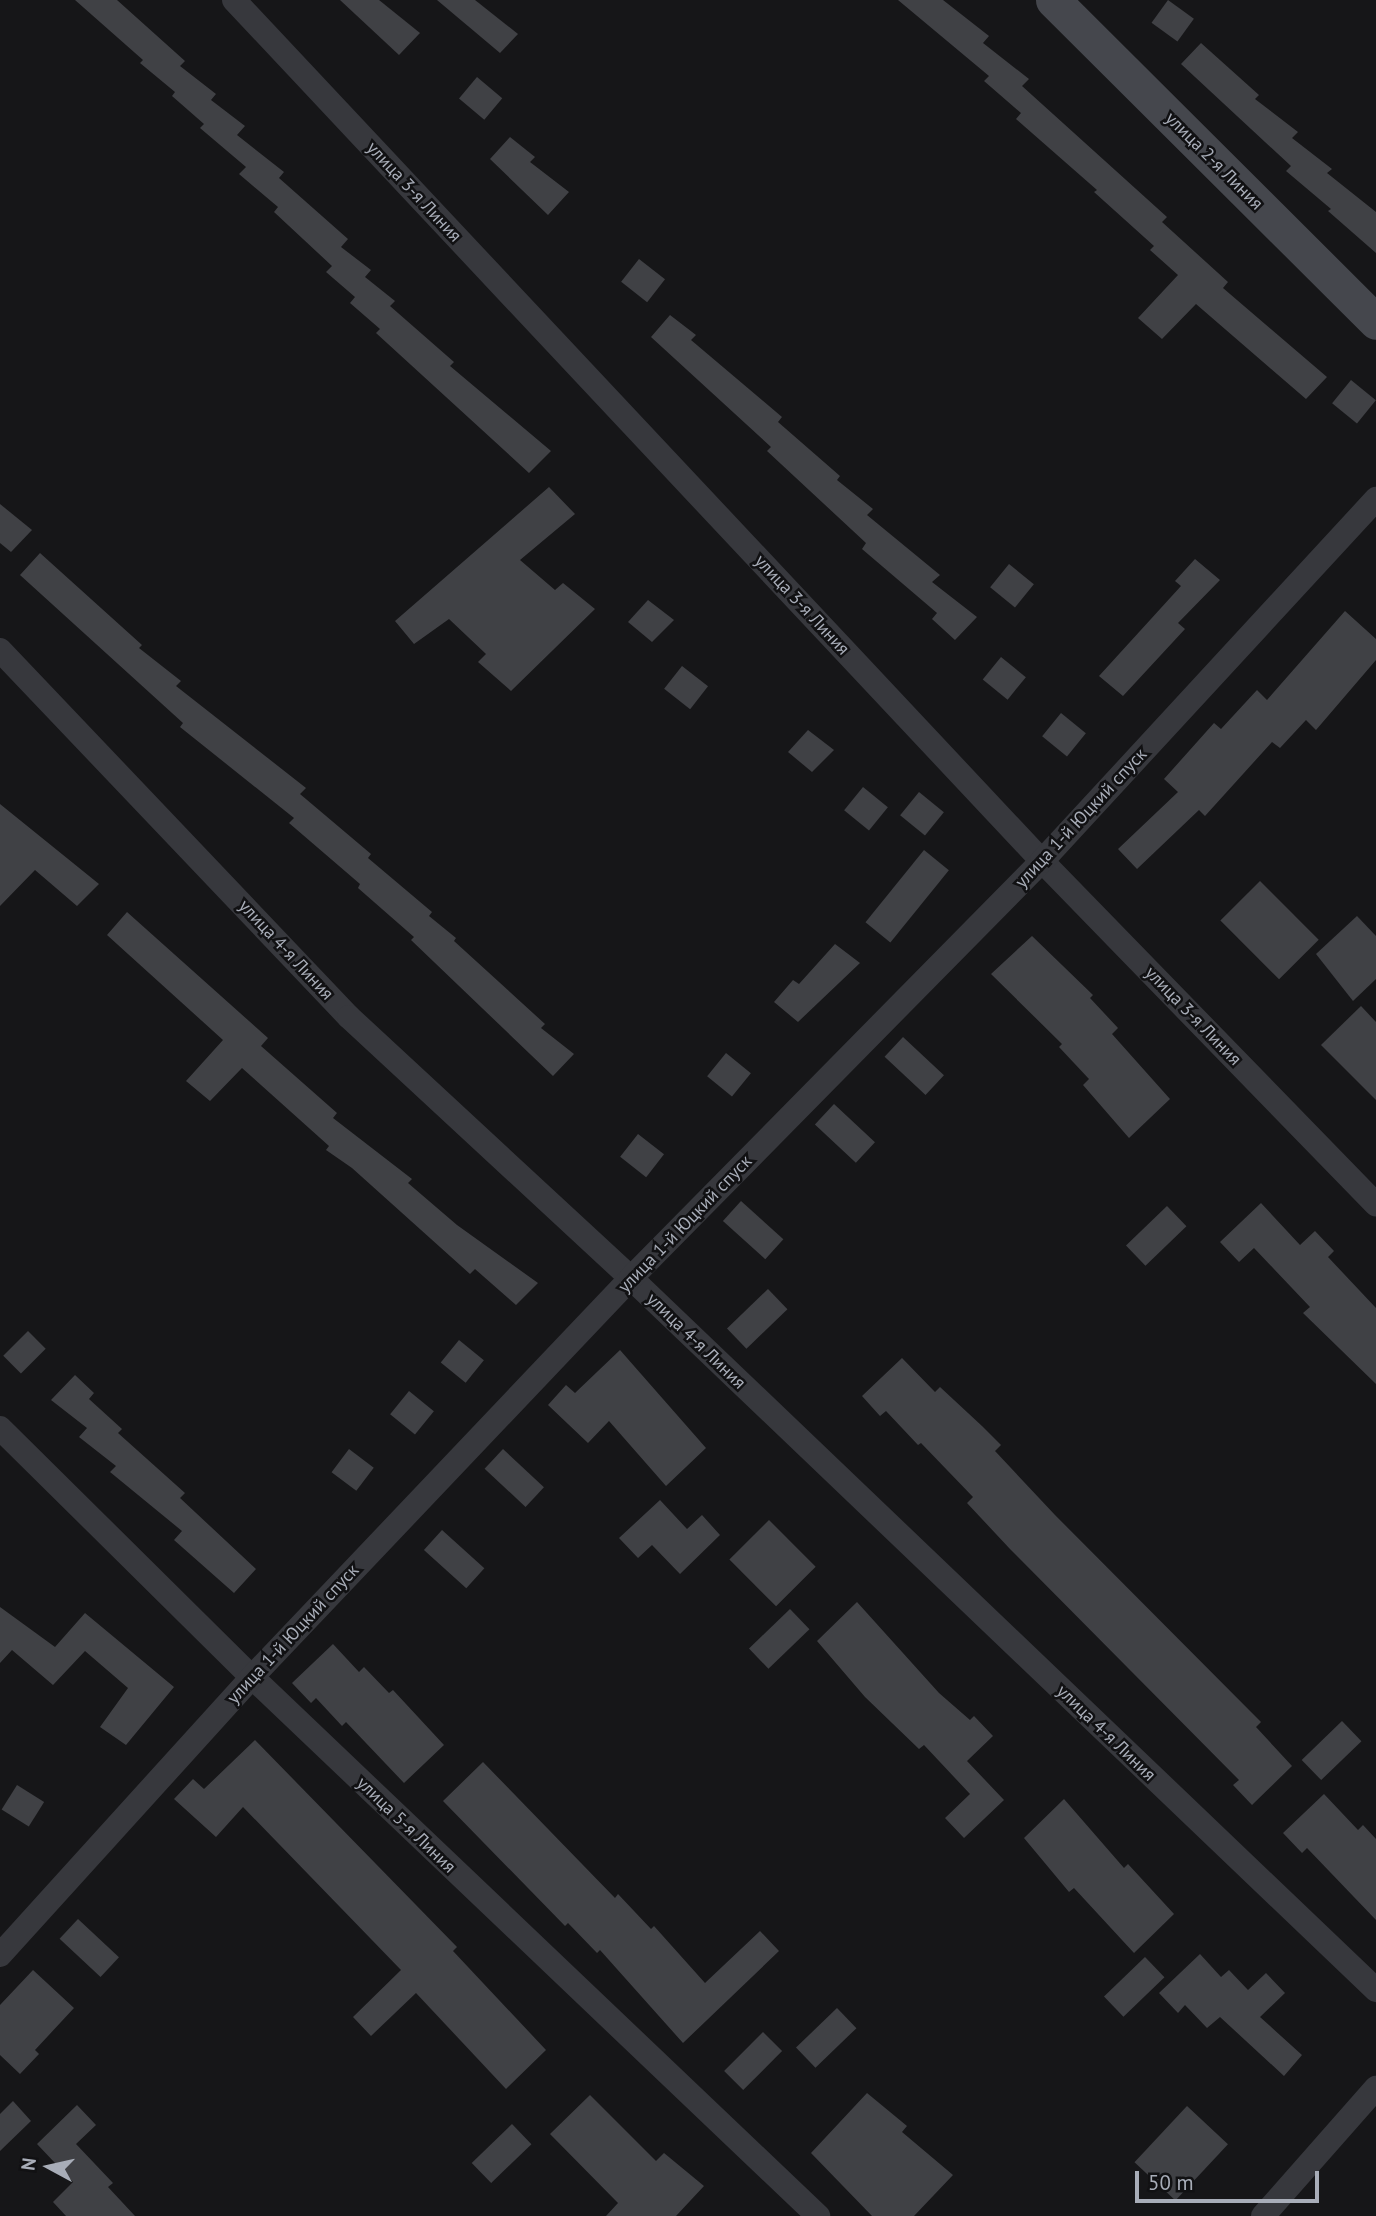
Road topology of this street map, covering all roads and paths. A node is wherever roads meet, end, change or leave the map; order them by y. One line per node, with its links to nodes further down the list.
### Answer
1 (234, 0): 6 (street, улица 3-я Линия)
2 (1053, 0): 3 (street, улица 2-я Линия)
3 (1376, 322)
4 (1376, 499): 6 (street, улица 1-й Юцкий спуск)
5 (0, 650): 8 (street, улица 4-я Линия)
6 (1042, 861): 7 (street, улица 3-я Линия); 8 (street, улица 1-й Юцкий спуск)
7 (1376, 1205)
8 (631, 1278): 10 (street, улица 1-й Юцкий спуск); 12 (street, улица 4-я Линия)
9 (0, 1428): 10 (street, улица 5-я Линия)
10 (252, 1677): 11 (street, улица 1-й Юцкий спуск); 14 (street, улица 5-я Линия)
11 (0, 1955)
12 (1376, 1990)
13 (1376, 2088): 15 (street)
14 (818, 2216)
15 (1263, 2216)

